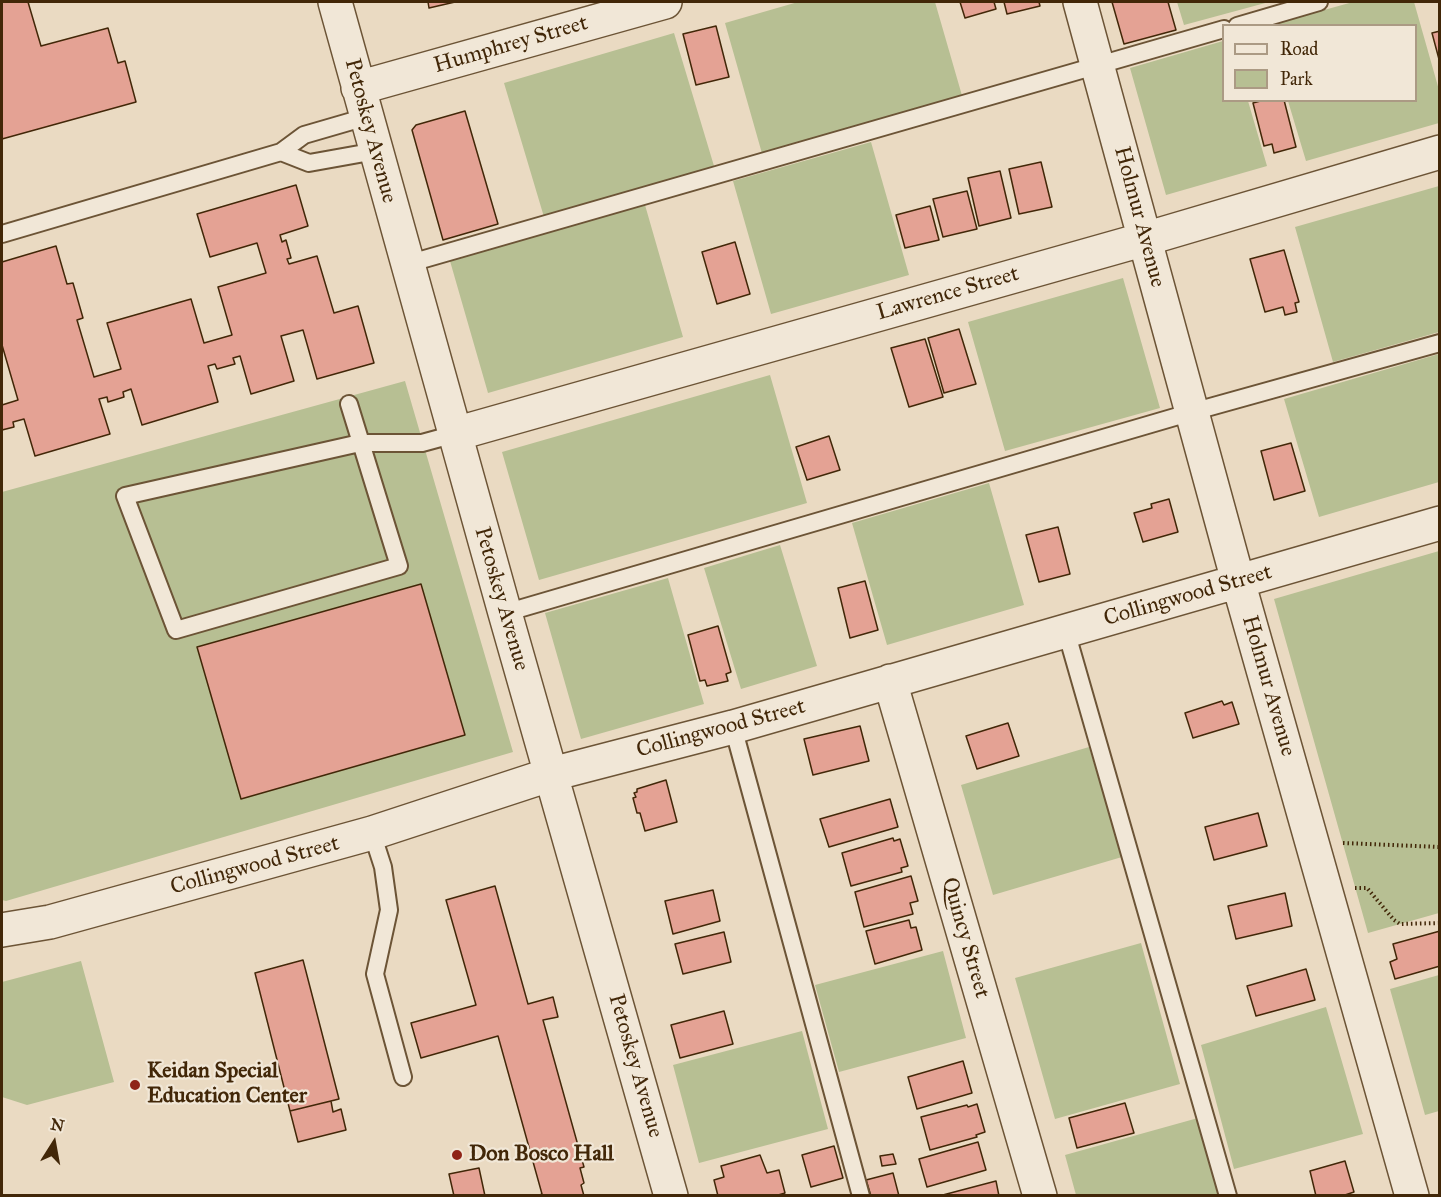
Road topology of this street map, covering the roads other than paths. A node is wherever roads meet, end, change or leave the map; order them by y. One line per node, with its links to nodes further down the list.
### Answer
1 (335, 2): 8 (street, Petoskey Avenue)
2 (665, 2): 8 (street, Humphrey Street)
3 (1080, 2): 7 (street, Holmur Avenue)
4 (1319, 2): 5 (lane)
5 (1244, 24)
6 (1222, 30): 7 (lane)
7 (1098, 66): 13 (street, Holmur Avenue); 14 (lane)
8 (362, 103): 9 (street, Petoskey Avenue); 10 (lane)
9 (376, 151): 10 (lane); 14 (street, Petoskey Avenue)
10 (281, 152): 12 (lane)
11 (1440, 152): 13 (street, Lawrence Street)
12 (2, 234)
13 (1145, 239): 17 (street, Holmur Avenue); 18 (street, Lawrence Street)
14 (407, 264): 18 (street, Petoskey Avenue)
15 (1440, 343): 17 (lane)
16 (349, 404): 19 (lane)
17 (1192, 412): 21 (street, Holmur Avenue); 22 (lane)
18 (455, 434): 19 (lane); 22 (street, Petoskey Avenue)
19 (360, 443): 19 (lane)
20 (1440, 523): 21 (street, Collingwood Street)
21 (1238, 581): 23 (street, Collingwood Street); 34 (street, Holmur Avenue)
22 (505, 613): 26 (street, Petoskey Avenue)
23 (1066, 631): 24 (street, Collingwood Street); 33 (lane)
24 (890, 681): 25 (street, Collingwood Street); 32 (street, Quincy Street)
25 (733, 727): 26 (street, Collingwood Street); 31 (lane)
26 (552, 774): 27 (street, Collingwood Street); 30 (street, Petoskey Avenue)
27 (372, 833): 28 (street, Collingwood Street); 29 (lane)
28 (2, 930)
29 (403, 1077)
30 (671, 1196)
31 (861, 1196)
32 (1040, 1196)
33 (1228, 1196)
34 (1412, 1196)

